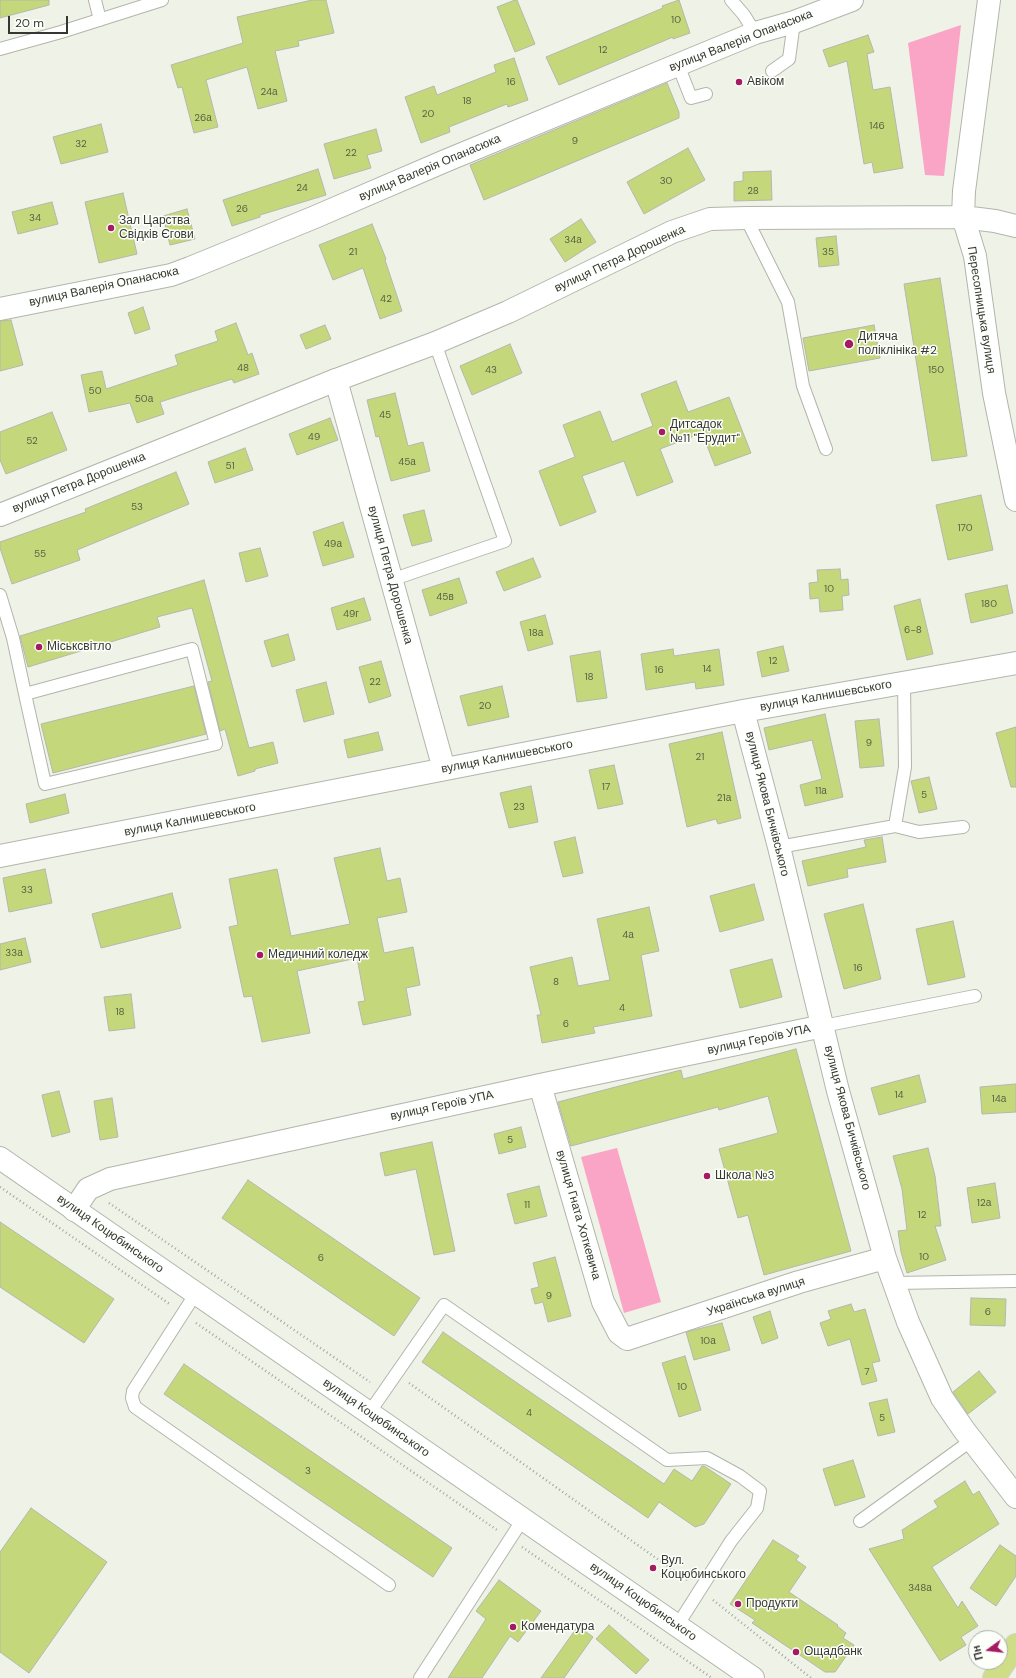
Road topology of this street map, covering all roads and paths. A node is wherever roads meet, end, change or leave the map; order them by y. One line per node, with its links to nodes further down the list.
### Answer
1 (95, 0): 6 (lane)
2 (162, 0): 6 (lane)
3 (730, 0): 8 (lane)
4 (852, 0): 7 (street, вулиця Валерія Опанасюка)
5 (989, 0): 13 (street, Пересопницька вулиця)
6 (100, 20): 9 (lane)
7 (794, 22): 8 (street, вулиця Валерія Опанасюка); 11 (lane)
8 (755, 33): 10 (street, вулиця Валерія Опанасюка)
9 (0, 49)
10 (678, 65): 12 (lane); 16 (street, вулиця Валерія Опанасюка)
11 (772, 71)
12 (706, 94)
13 (963, 216): 14 (street, вулиця Петра Дорошенка); 15 (street, вулиця Петра Дорошенка); 20 (street, Пересопницька вулиця)
14 (746, 218): 17 (street, вулиця Петра Дорошенка); 19 (lane)
15 (1016, 226)
16 (0, 309)
17 (435, 343): 18 (street, вулиця Петра Дорошенка); 22 (lane)
18 (336, 380): 21 (street, вулиця Петра Дорошенка); 22 (street, вулиця Петра Дорошенка)
19 (826, 449)
20 (1016, 500)
21 (0, 515)
22 (391, 580): 28 (street, вулиця Петра Дорошенка)
23 (0, 595): 26 (lane)
24 (1016, 663): 25 (street, вулиця Калнишевського)
25 (904, 682): 27 (street, вулиця Калнишевського); 29 (lane)
26 (25, 694): 26 (lane)
27 (743, 711): 28 (street, вулиця Калнишевського); 31 (street, вулиця Якова Бичківського)
28 (444, 769): 32 (street, вулиця Калнишевського)
29 (896, 826): 30 (lane); 31 (lane)
30 (962, 827)
31 (779, 847): 34 (street, вулиця Якова Бичківського)
32 (0, 856)
33 (975, 996): 34 (lane)
34 (823, 1026): 35 (street, вулиця Героїв УПА); 40 (street, вулиця Якова Бичківського)
35 (540, 1085): 38 (street, вулиця Героїв УПА); 45 (street, вулиця Гната Хоткевича)
36 (0, 1158): 39 (street, вулиця Коцюбинського)
37 (0, 1187): 44 (path)
38 (88, 1189): 39 (street); 47 (path)
39 (74, 1210): 43 (street, вулиця Коцюбинського)
40 (885, 1258): 42 (street, вулиця Якова Бичківського); 45 (street, Українська вулиця)
41 (1016, 1281): 42 (lane)
42 (894, 1283): 49 (street, вулиця Якова Бичківського)
43 (196, 1293): 44 (lane); 48 (street, вулиця Коцюбинського)
44 (182, 1313): 53 (path); 54 (lane)
45 (627, 1339)
46 (396, 1374): 47 (lane); 55 (path); 55 (lane)
47 (384, 1391): 48 (lane)
48 (369, 1413): 51 (street, вулиця Коцюбинського)
49 (972, 1440): 50 (street, вулиця Якова Бичківського); 52 (lane)
50 (1016, 1498)
51 (523, 1519): 53 (lane); 56 (street, вулиця Коцюбинського)
52 (860, 1521)
53 (509, 1538): 58 (lane); 59 (path)
54 (389, 1585)
55 (700, 1590): 56 (lane); 61 (path)
56 (677, 1626): 60 (street, вулиця Коцюбинського)
57 (1016, 1645): 62 (main road)
58 (420, 1678)
59 (712, 1678)
60 (752, 1678)
61 (812, 1678)
62 (994, 1678)

